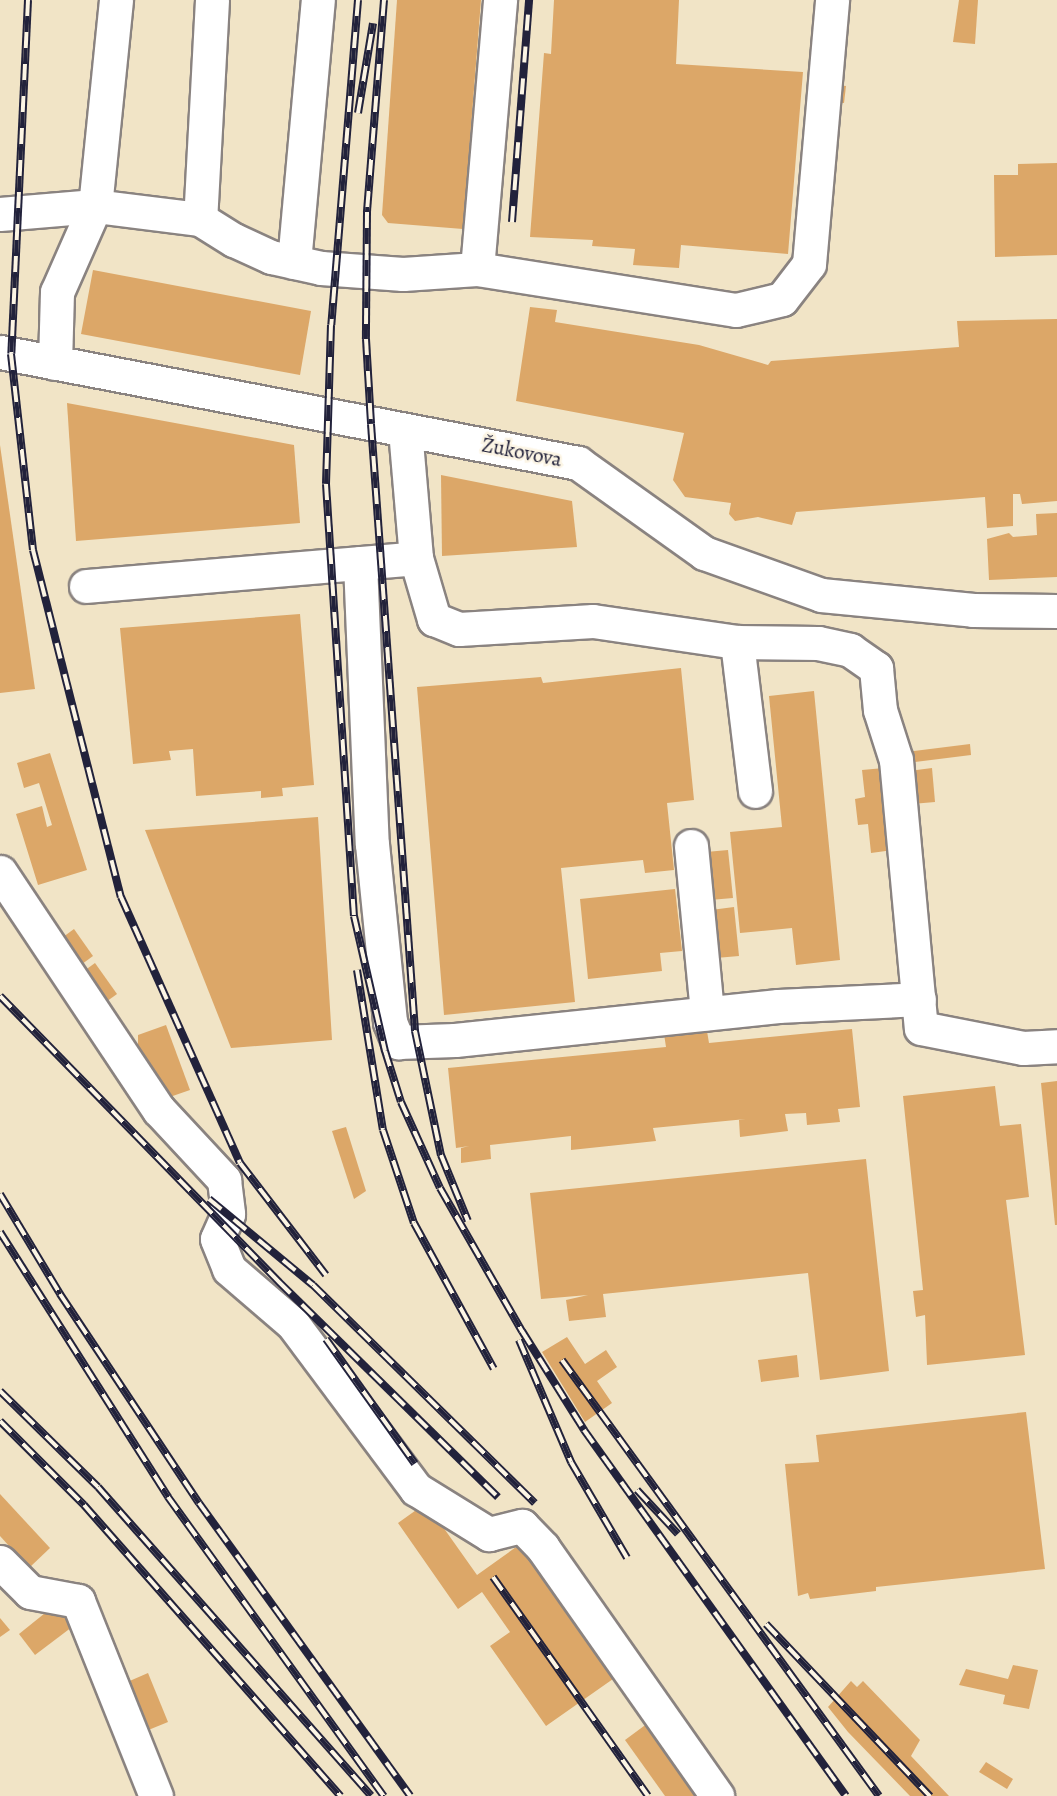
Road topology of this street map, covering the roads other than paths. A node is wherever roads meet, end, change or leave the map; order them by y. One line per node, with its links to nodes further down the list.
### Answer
1 (116, 0): 6 (street)
2 (212, 0): 8 (street)
3 (318, 0): 9 (street)
4 (500, 0): 10 (street)
5 (832, 0): 10 (street)
6 (95, 206): 7 (street); 8 (street); 12 (street)
7 (0, 214)
8 (200, 219): 9 (street)
9 (294, 262): 10 (street)
10 (477, 269)
11 (0, 352): 12 (street, Žukovova)
12 (55, 363): 13 (street, Žukovova)
13 (405, 430): 14 (street); 17 (street, Žukovova)
14 (416, 558): 15 (street); 18 (street)
15 (360, 563): 16 (street); 23 (street)
16 (86, 586)
17 (1057, 611)
18 (737, 642): 19 (street); 22 (street)
19 (755, 791)
20 (691, 846): 23 (street)
21 (0, 872): 27 (street)
22 (919, 999): 23 (street); 24 (street)
23 (707, 1013)
24 (1057, 1046)
25 (0, 1562): 26 (street)
26 (156, 1796)
27 (717, 1796)

